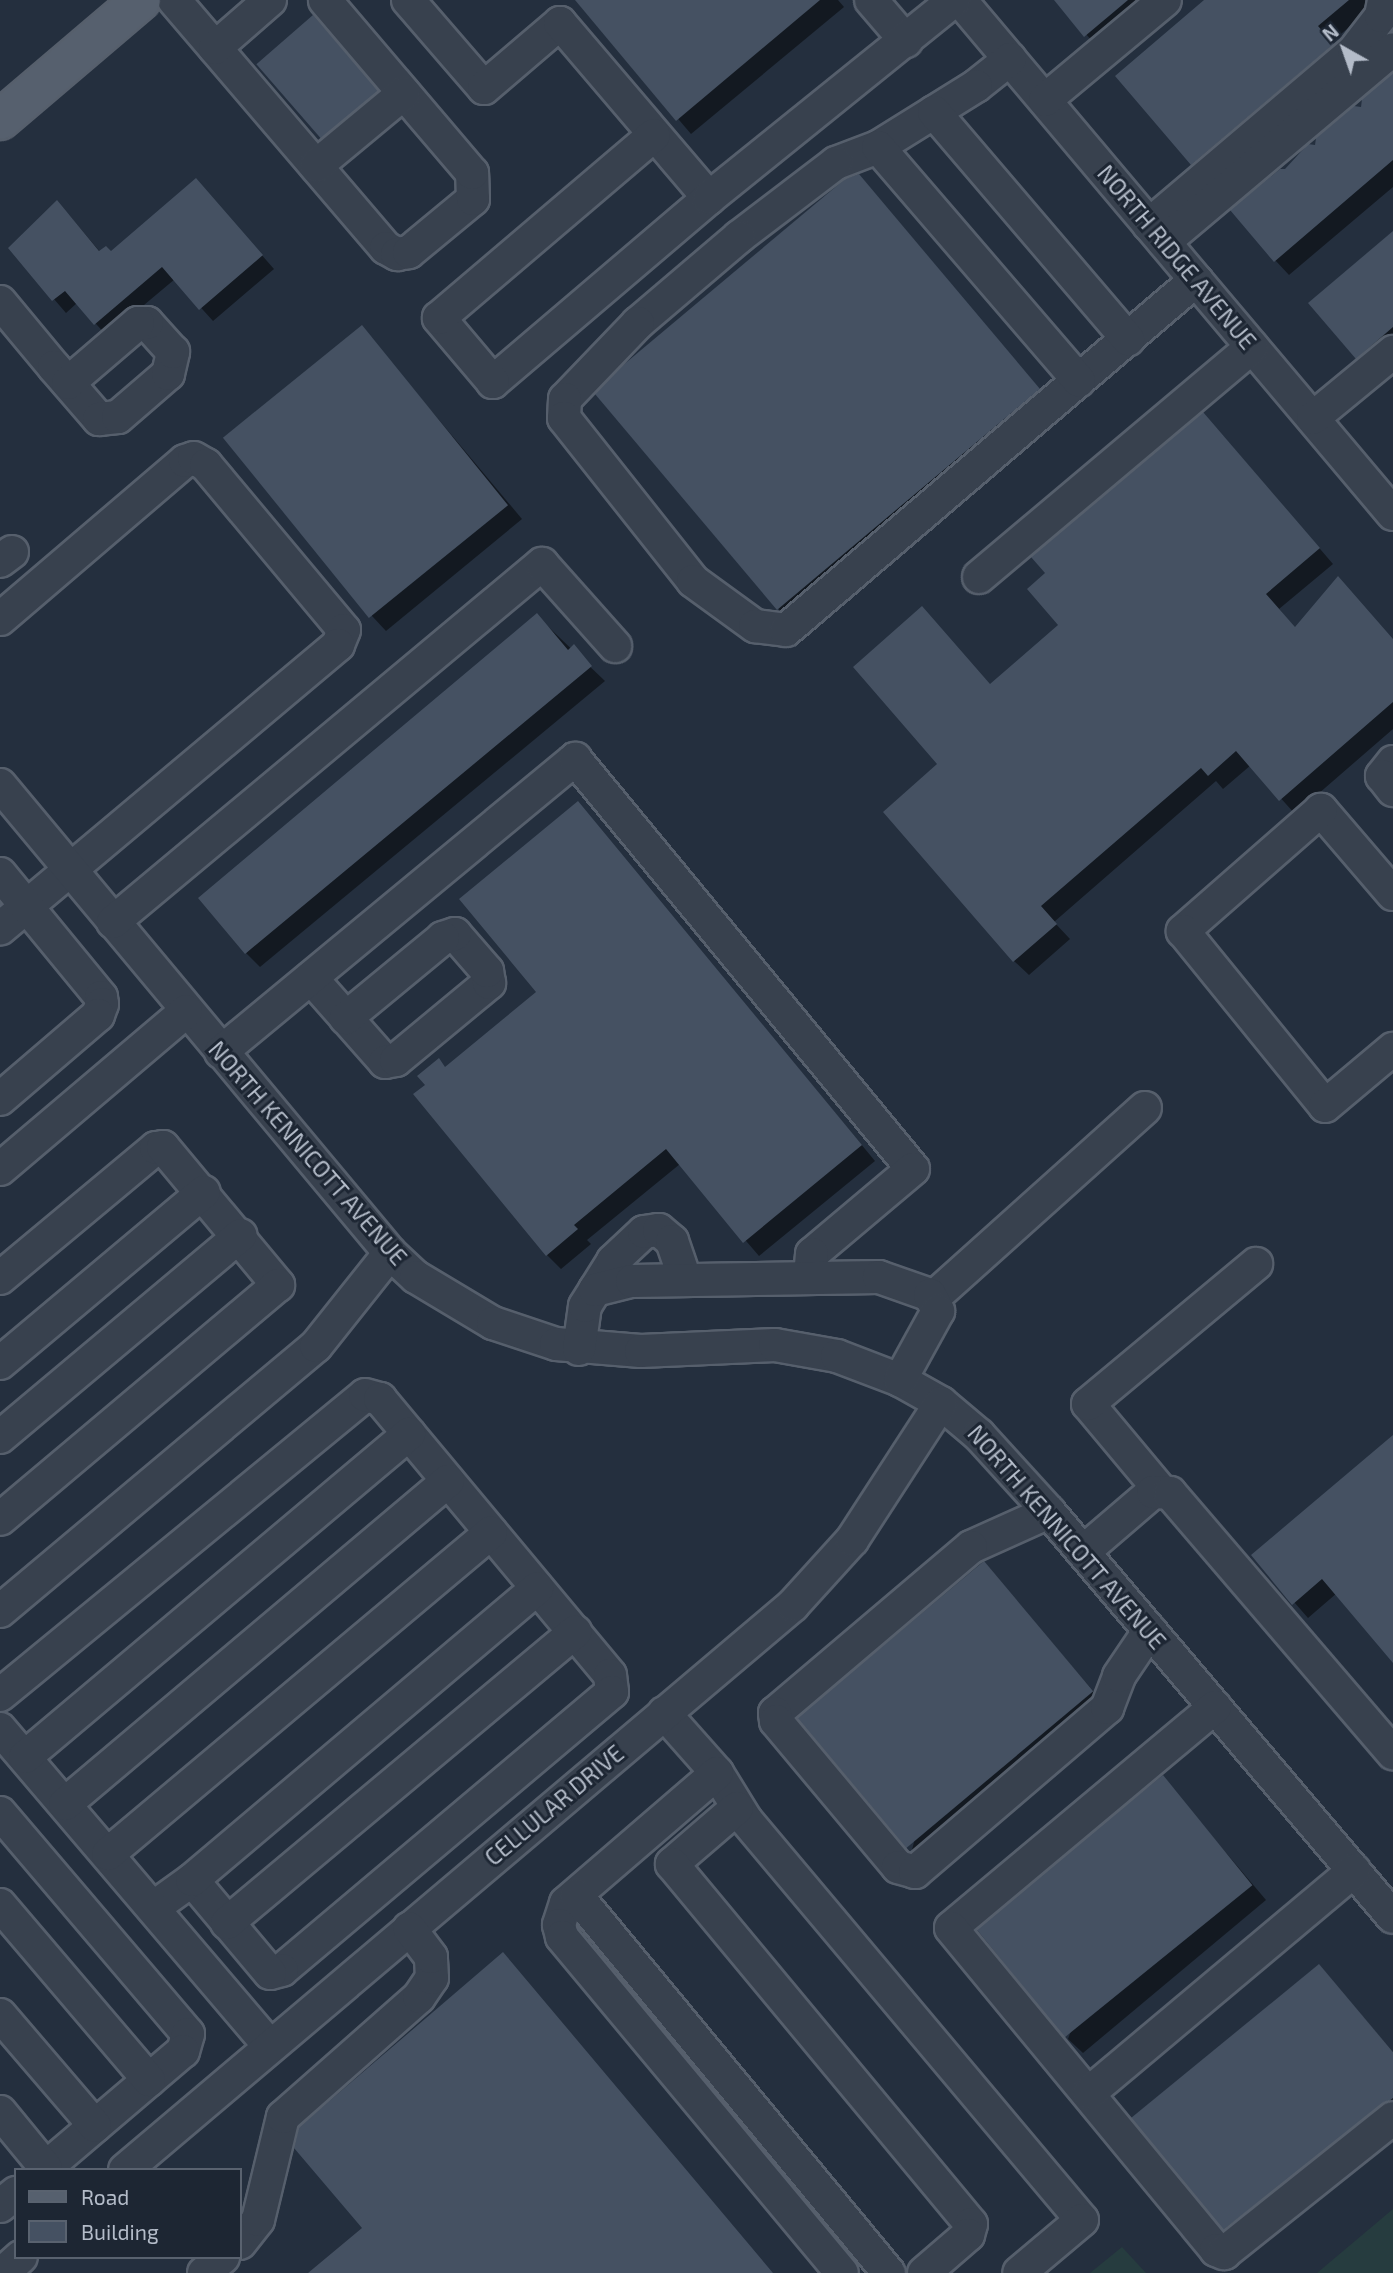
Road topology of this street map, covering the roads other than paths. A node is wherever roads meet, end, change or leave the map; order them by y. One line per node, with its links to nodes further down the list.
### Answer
1 (141, 0): 18 (main road)
2 (174, 0): 12 (street)
3 (271, 0): 12 (street)
4 (325, 0): 15 (street)
5 (408, 0): 19 (street)
6 (872, 0): 11 (street)
7 (954, 0): 11 (street)
8 (960, 0): 14 (street, NORTH RIDGE AVENUE)
9 (1165, 0): 16 (street)
10 (1384, 0): 23 (street)
11 (906, 41): 22 (street)
12 (215, 48): 21 (street)
13 (1393, 48): 23 (street)
14 (1010, 59): 16 (street, NORTH RIDGE AVENUE); 17 (street)
15 (404, 93): 21 (street); 21 (street)
16 (1045, 100): 23 (street, NORTH RIDGE AVENUE)
17 (934, 112): 20 (street); 26 (street)
18 (0, 120)
19 (654, 135): 22 (street); 22 (street)
20 (878, 147): 29 (street); 29 (street)
21 (316, 166)
22 (709, 198)
23 (1157, 233): 24 (street, NORTH RIDGE AVENUE)
24 (1196, 280): 26 (street); 27 (street, NORTH RIDGE AVENUE)
25 (0, 302): 30 (street)
26 (1128, 339): 29 (street)
27 (1252, 347): 31 (street, NORTH RIDGE AVENUE); 33 (street)
28 (1393, 352): 31 (street)
29 (1079, 380)
30 (68, 383)
31 (1313, 418): 32 (street, NORTH RIDGE AVENUE)
32 (1387, 496)
33 (979, 577)
34 (0, 619): 39 (street)
35 (615, 646): 43 (street)
36 (1393, 762): 38 (street)
37 (0, 785): 39 (street, NORTH KENNICOTT AVENUE)
38 (1393, 790)
39 (70, 870): 42 (street); 43 (street, NORTH KENNICOTT AVENUE)
40 (0, 874): 42 (street)
41 (1393, 894): 48 (street)
42 (26, 905): 44 (street); 50 (street)
43 (113, 922): 46 (street, NORTH KENNICOTT AVENUE)
44 (0, 929)
45 (311, 978): 47 (street); 49 (street); 57 (street)
46 (186, 1011): 49 (street, NORTH KENNICOTT AVENUE); 52 (street)
47 (346, 1018)
48 (1393, 1049)
49 (221, 1052): 55 (street, NORTH KENNICOTT AVENUE)
50 (0, 1099)
51 (1145, 1108): 61 (street)
52 (0, 1169)
53 (204, 1192): 54 (street); 58 (street); 63 (street)
54 (241, 1236): 67 (street); 71 (street)
55 (390, 1253): 62 (street, NORTH KENNICOTT AVENUE); 75 (street)
56 (1256, 1264): 69 (street)
57 (810, 1277): 59 (street); 61 (street)
58 (0, 1278)
59 (685, 1279): 60 (street); 60 (street)
60 (595, 1290): 62 (street)
61 (932, 1299): 64 (street)
62 (579, 1349): 64 (street, NORTH KENNICOTT AVENUE)
63 (0, 1363)
64 (900, 1381): 65 (street, NORTH KENNICOTT AVENUE)
65 (941, 1403): 70 (street, NORTH KENNICOTT AVENUE); 80 (street, CELLULAR DRIVE)
66 (409, 1434): 68 (street); 78 (street); 83 (street)
67 (0, 1437)
68 (448, 1481): 72 (street); 85 (street)
69 (1160, 1490): 73 (street); 82 (street)
70 (1049, 1512): 73 (street, NORTH KENNICOTT AVENUE); 76 (street)
71 (0, 1519)
72 (491, 1533): 74 (street); 88 (street)
73 (1083, 1552): 76 (street, NORTH KENNICOTT AVENUE)
74 (537, 1588): 77 (street); 90 (street)
75 (0, 1611)
76 (1150, 1630): 79 (street, NORTH KENNICOTT AVENUE)
77 (575, 1632): 95 (street); 95 (street)
78 (0, 1695)
79 (1214, 1707): 89 (street, NORTH KENNICOTT AVENUE); 100 (street)
80 (664, 1713): 84 (street); 96 (street, CELLULAR DRIVE)
81 (0, 1729): 83 (street)
82 (1393, 1753)
83 (25, 1757): 85 (street)
84 (717, 1773): 86 (street); 91 (street)
85 (65, 1804): 88 (street)
86 (737, 1808): 118 (street); 119 (street)
87 (0, 1813): 99 (street)
88 (108, 1854): 93 (street)
89 (1354, 1871): 94 (street, NORTH KENNICOTT AVENUE); 100 (street)
90 (192, 1881): 93 (street); 95 (street)
91 (576, 1895): 104 (street); 105 (street)
92 (0, 1905): 99 (street)
93 (153, 1908): 98 (street)
94 (1393, 1917)
95 (227, 1923)
96 (409, 1928): 98 (street, CELLULAR DRIVE); 111 (street)
97 (0, 2015): 103 (street)
98 (270, 2046): 108 (street, CELLULAR DRIVE)
99 (149, 2080): 103 (street)
100 (1089, 2093): 102 (street)
101 (0, 2112): 106 (street)
102 (1393, 2118)
103 (95, 2126): 107 (street)
104 (775, 2135): 105 (street); 117 (street)
105 (746, 2158): 116 (street)
106 (44, 2168)
107 (46, 2168)
108 (127, 2168)
109 (14, 2195): 110 (street)
110 (0, 2206)
111 (242, 2240)
112 (19, 2259): 114 (street)
113 (221, 2259): 115 (street)
114 (3, 2273)
115 (204, 2273)
116 (842, 2273)
117 (889, 2273)
118 (924, 2273)
119 (1019, 2273)

